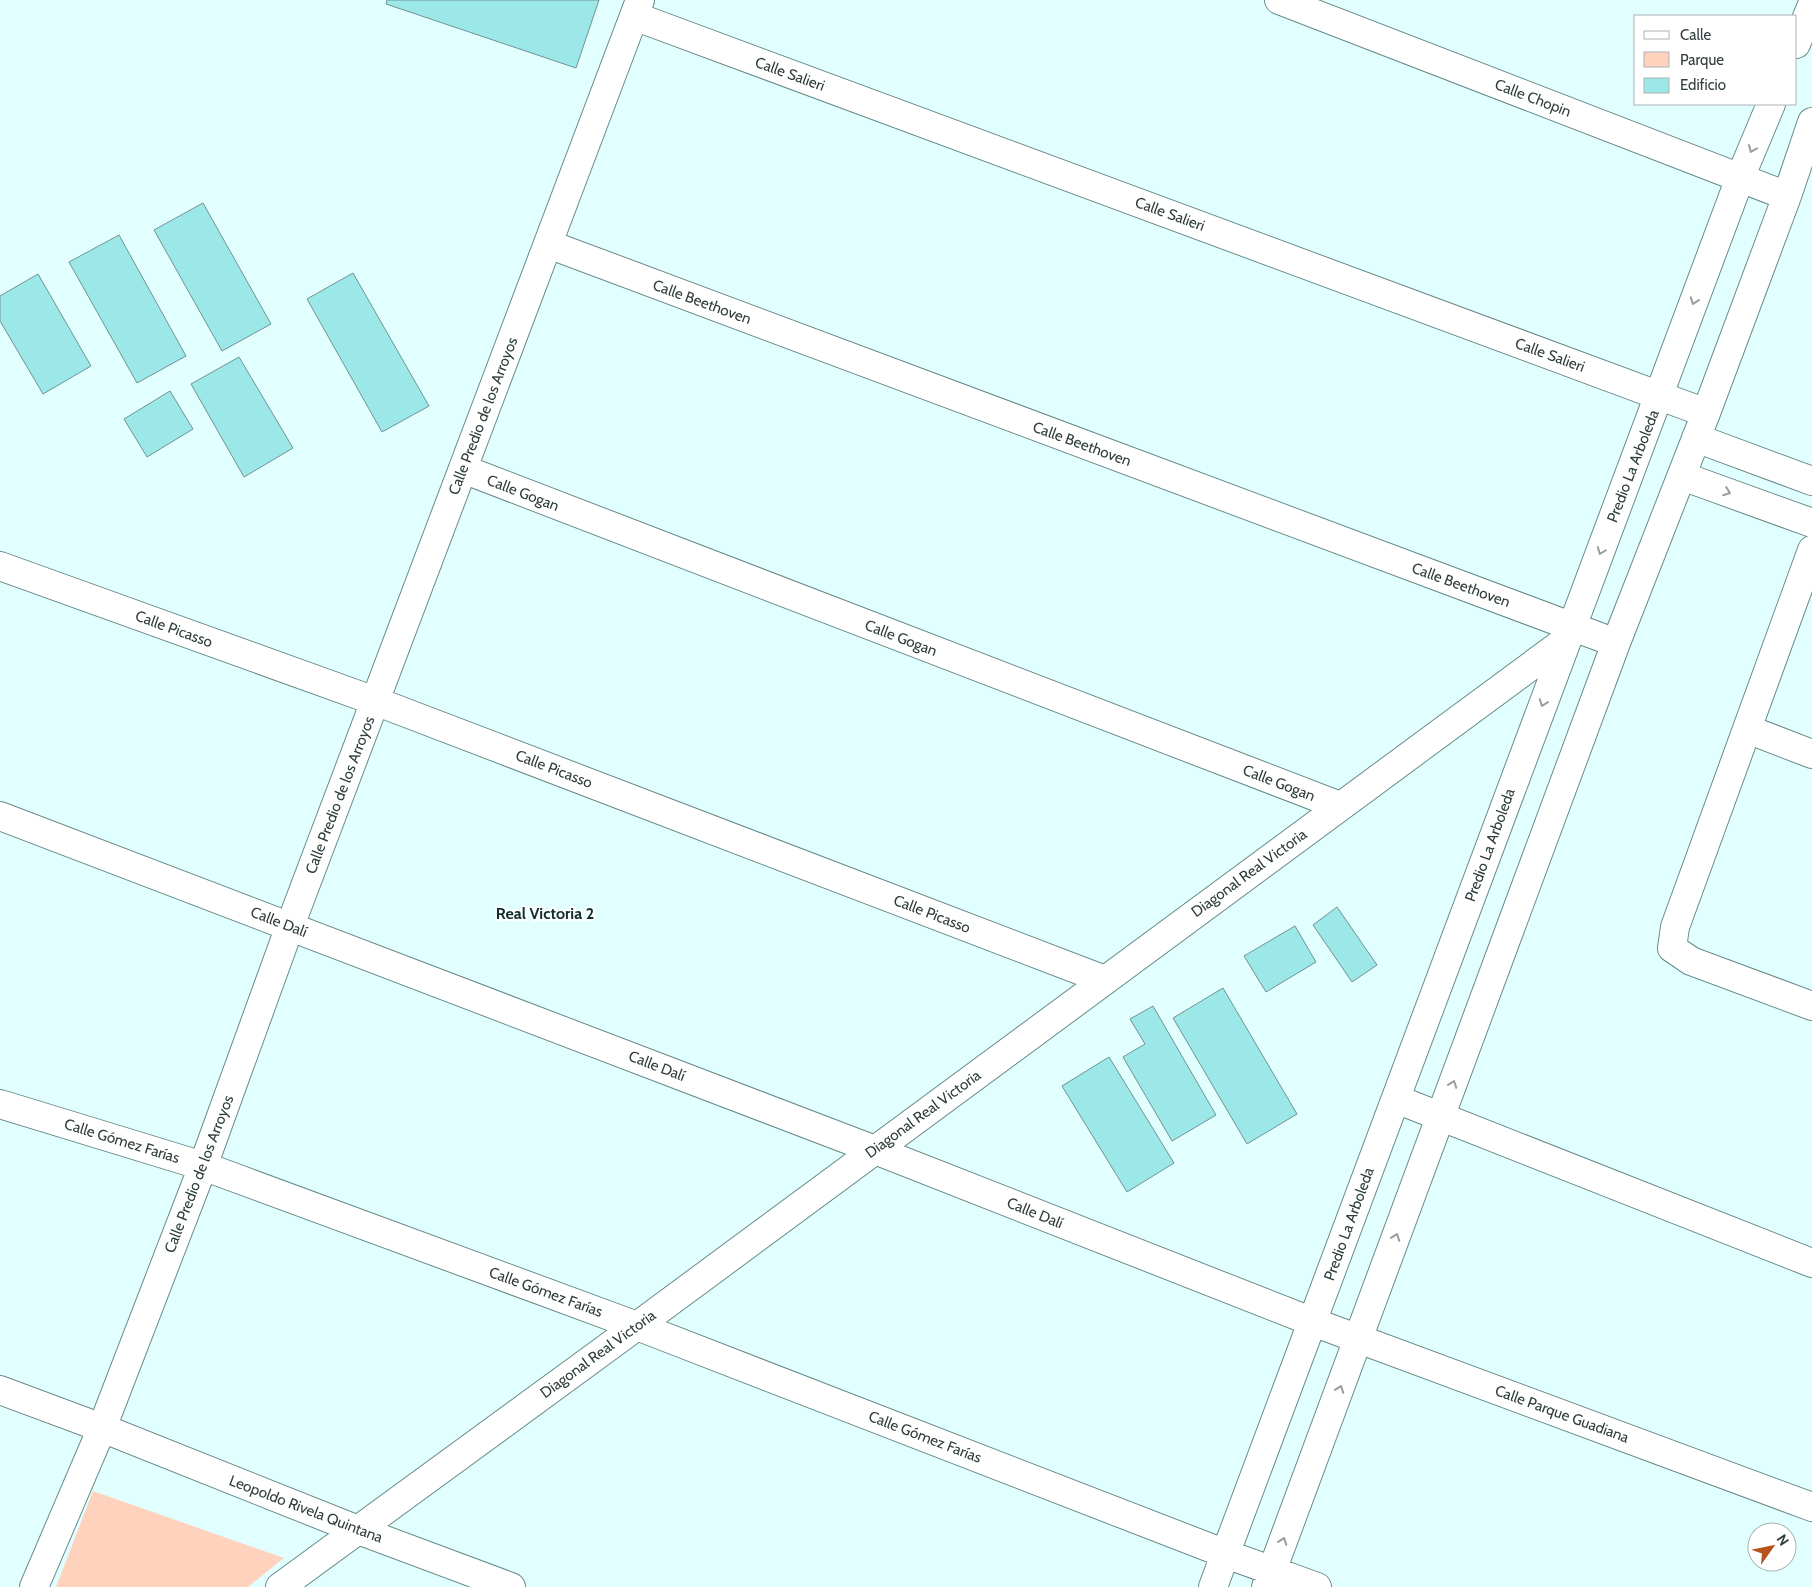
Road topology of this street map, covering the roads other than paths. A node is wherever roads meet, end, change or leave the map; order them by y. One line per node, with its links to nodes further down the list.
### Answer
1 (1279, 0): 7 (street, Calle Chopin)
2 (1812, 5): 4 (street)
3 (637, 8): 9 (street, Calle Predio de los Arroyos); 10 (street, Calle Salieri)
4 (1797, 42)
5 (1771, 105): 7 (street, Predio La Arboleda, one-way to 7)
6 (1812, 122): 8 (street)
7 (1740, 178): 8 (street, Calle Chopin); 10 (street, Predio La Arboleda, one-way to 10)
8 (1787, 196): 11 (street)
9 (548, 244): 12 (street, Calle Predio de los Arroyos); 18 (street, Calle Beethoven)
10 (1659, 395): 11 (street, Calle Salieri); 18 (street, Predio La Arboleda, one-way to 18)
11 (1701, 425): 13 (street); 14 (street, Calle Salieri)
12 (463, 469): 20 (street, Calle Predio de los Arroyos); 23 (street, Calle Gogan)
13 (1682, 476): 15 (street, one-way to 15); 19 (street)
14 (1812, 481)
15 (1812, 522)
16 (1812, 550): 21 (street)
17 (0, 566): 20 (street, Calle Picasso)
18 (1569, 633): 19 (street, Calle Beethoven); 23 (street, Diagonal Real Victoria); 28 (street, Predio La Arboleda, one-way to 28)
19 (1616, 643): 30 (street, one-way to 19)
20 (375, 701): 25 (street, Calle Predio de los Arroyos); 26 (street, Calle Picasso)
21 (1747, 729): 22 (street); 27 (street)
22 (1812, 754)
23 (1340, 806): 26 (street, Diagonal Real Victoria)
24 (0, 816): 25 (street, Calle Dalí)
25 (290, 926): 31 (street, Calle Dalí); 32 (street, Calle Predio de los Arroyos)
26 (1105, 980): 31 (street, Diagonal Real Victoria)
27 (1812, 1006)
28 (1396, 1099): 30 (street); 34 (street, Predio La Arboleda)
29 (0, 1104): 32 (street, Calle Gómez Farías)
30 (1440, 1117): 33 (street); 36 (street, one-way to 30)
31 (875, 1150): 34 (street, Calle Dalí); 35 (street, Diagonal Real Victoria)
32 (204, 1166): 35 (street, Calle Gómez Farías); 38 (street, Calle Predio de los Arroyos)
33 (1812, 1263)
34 (1313, 1322): 36 (street, Calle Parque Guadiana); 41 (street, Predio La Arboleda)
35 (637, 1326): 40 (street, Diagonal Real Victoria); 41 (street, Calle Gómez Farías)
36 (1358, 1339): 39 (street, Calle Parque Guadiana); 42 (street, one-way to 36)
37 (0, 1390): 38 (street, Leopoldo Rivela Quintana)
38 (102, 1428): 40 (street, Leopoldo Rivela Quintana); 43 (street, Calle Predio de los Arroyos)
39 (1812, 1507)
40 (358, 1530): 44 (street, Diagonal Real Victoria); 45 (street, Leopoldo Rivela Quintana)
41 (1226, 1554): 42 (street, Calle Gómez Farías); 46 (street, Predio La Arboleda)
42 (1269, 1579): 47 (street, Calle Gómez Farías)
43 (34, 1587)
44 (280, 1587)
45 (511, 1587)
46 (1213, 1587)
47 (1316, 1587)

